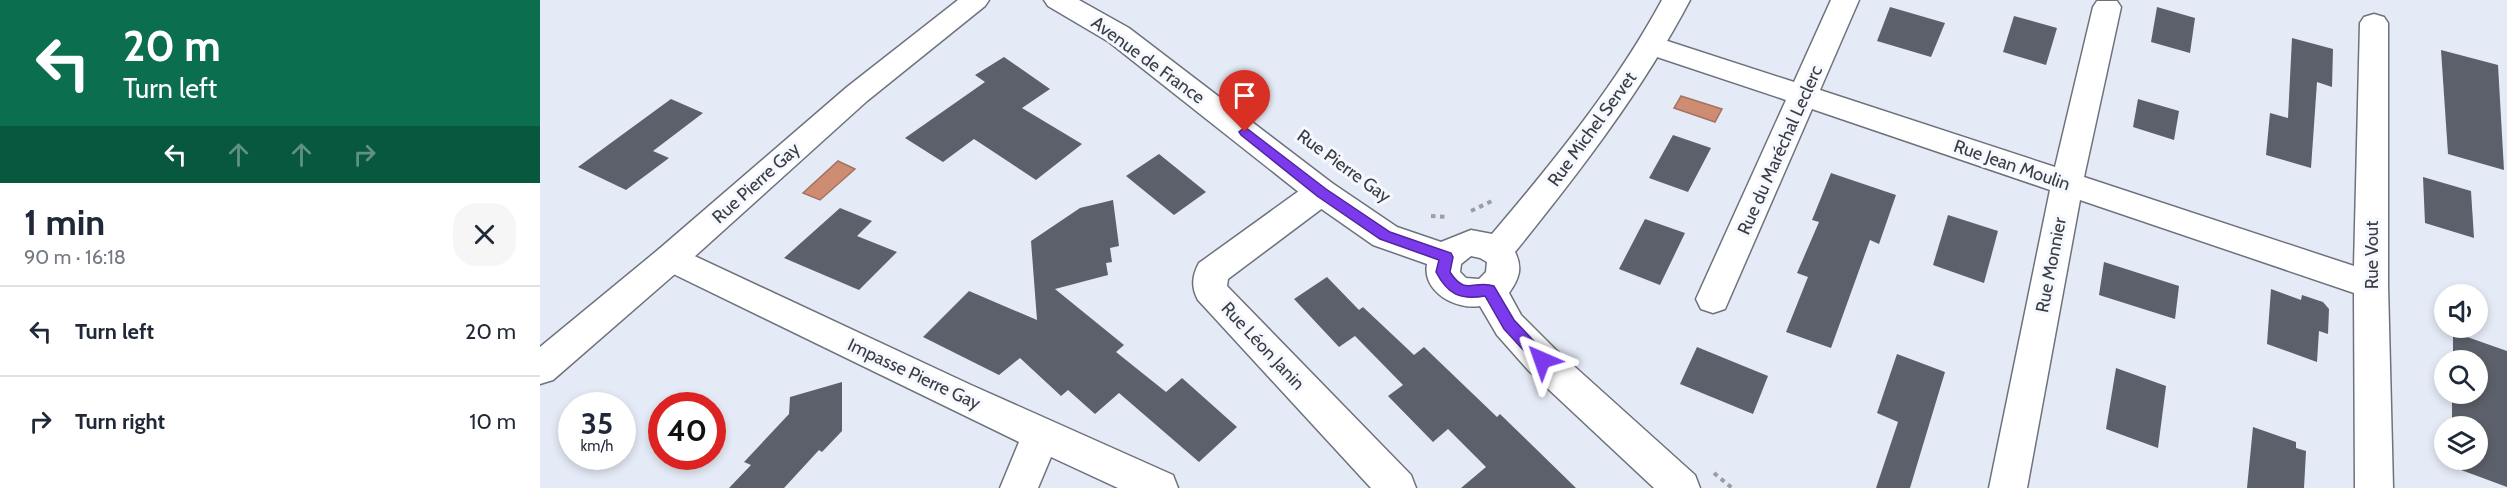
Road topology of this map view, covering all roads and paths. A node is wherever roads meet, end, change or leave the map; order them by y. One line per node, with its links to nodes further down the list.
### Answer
1 (975, 0): 17 (street, Rue Pierre Gay)
2 (1058, 0): 10 (street, Avenue de France)
3 (1676, 0): 7 (street, Rue Michel Servet)
4 (1845, 0): 8 (street, Rue du Maréchal Leclerc)
5 (2107, 8): 9 (street, Rue Monnier)
6 (2374, 23): 18 (street, Rue Vout)
7 (1652, 45): 8 (street, Rue Jean Moulin); 11 (street, Rue Michel Servet)
8 (1804, 95): 9 (street, Rue Jean Moulin); 20 (street, Rue du Maréchal Leclerc)
9 (2067, 184): 18 (street, Rue Jean Moulin); 29 (street, Rue Monnier)
10 (1321, 192): 16 (street, Avenue de France); 26 (street, Rue Léon Janin)
11 (1532, 210): 12 (path); 15 (street, Rue Michel Servet)
12 (1464, 214)
13 (1430, 216): 14 (path)
14 (1453, 216)
15 (1497, 251): 16 (street); 19 (street)
16 (1446, 257): 19 (street)
17 (671, 258): 21 (street, Rue Pierre Gay); 22 (street, Impasse Pierre Gay)
18 (2371, 285): 30 (street, Rue Vout)
19 (1489, 290): 27 (street)
20 (1713, 299)
21 (540, 369)
22 (1041, 433): 24 (street); 25 (street, Impasse Pierre Gay)
23 (1714, 472): 28 (path)
24 (1019, 488)
25 (1159, 488)
26 (1397, 488)
27 (1681, 488)
28 (1732, 488)
29 (2008, 488)
30 (2374, 488)

